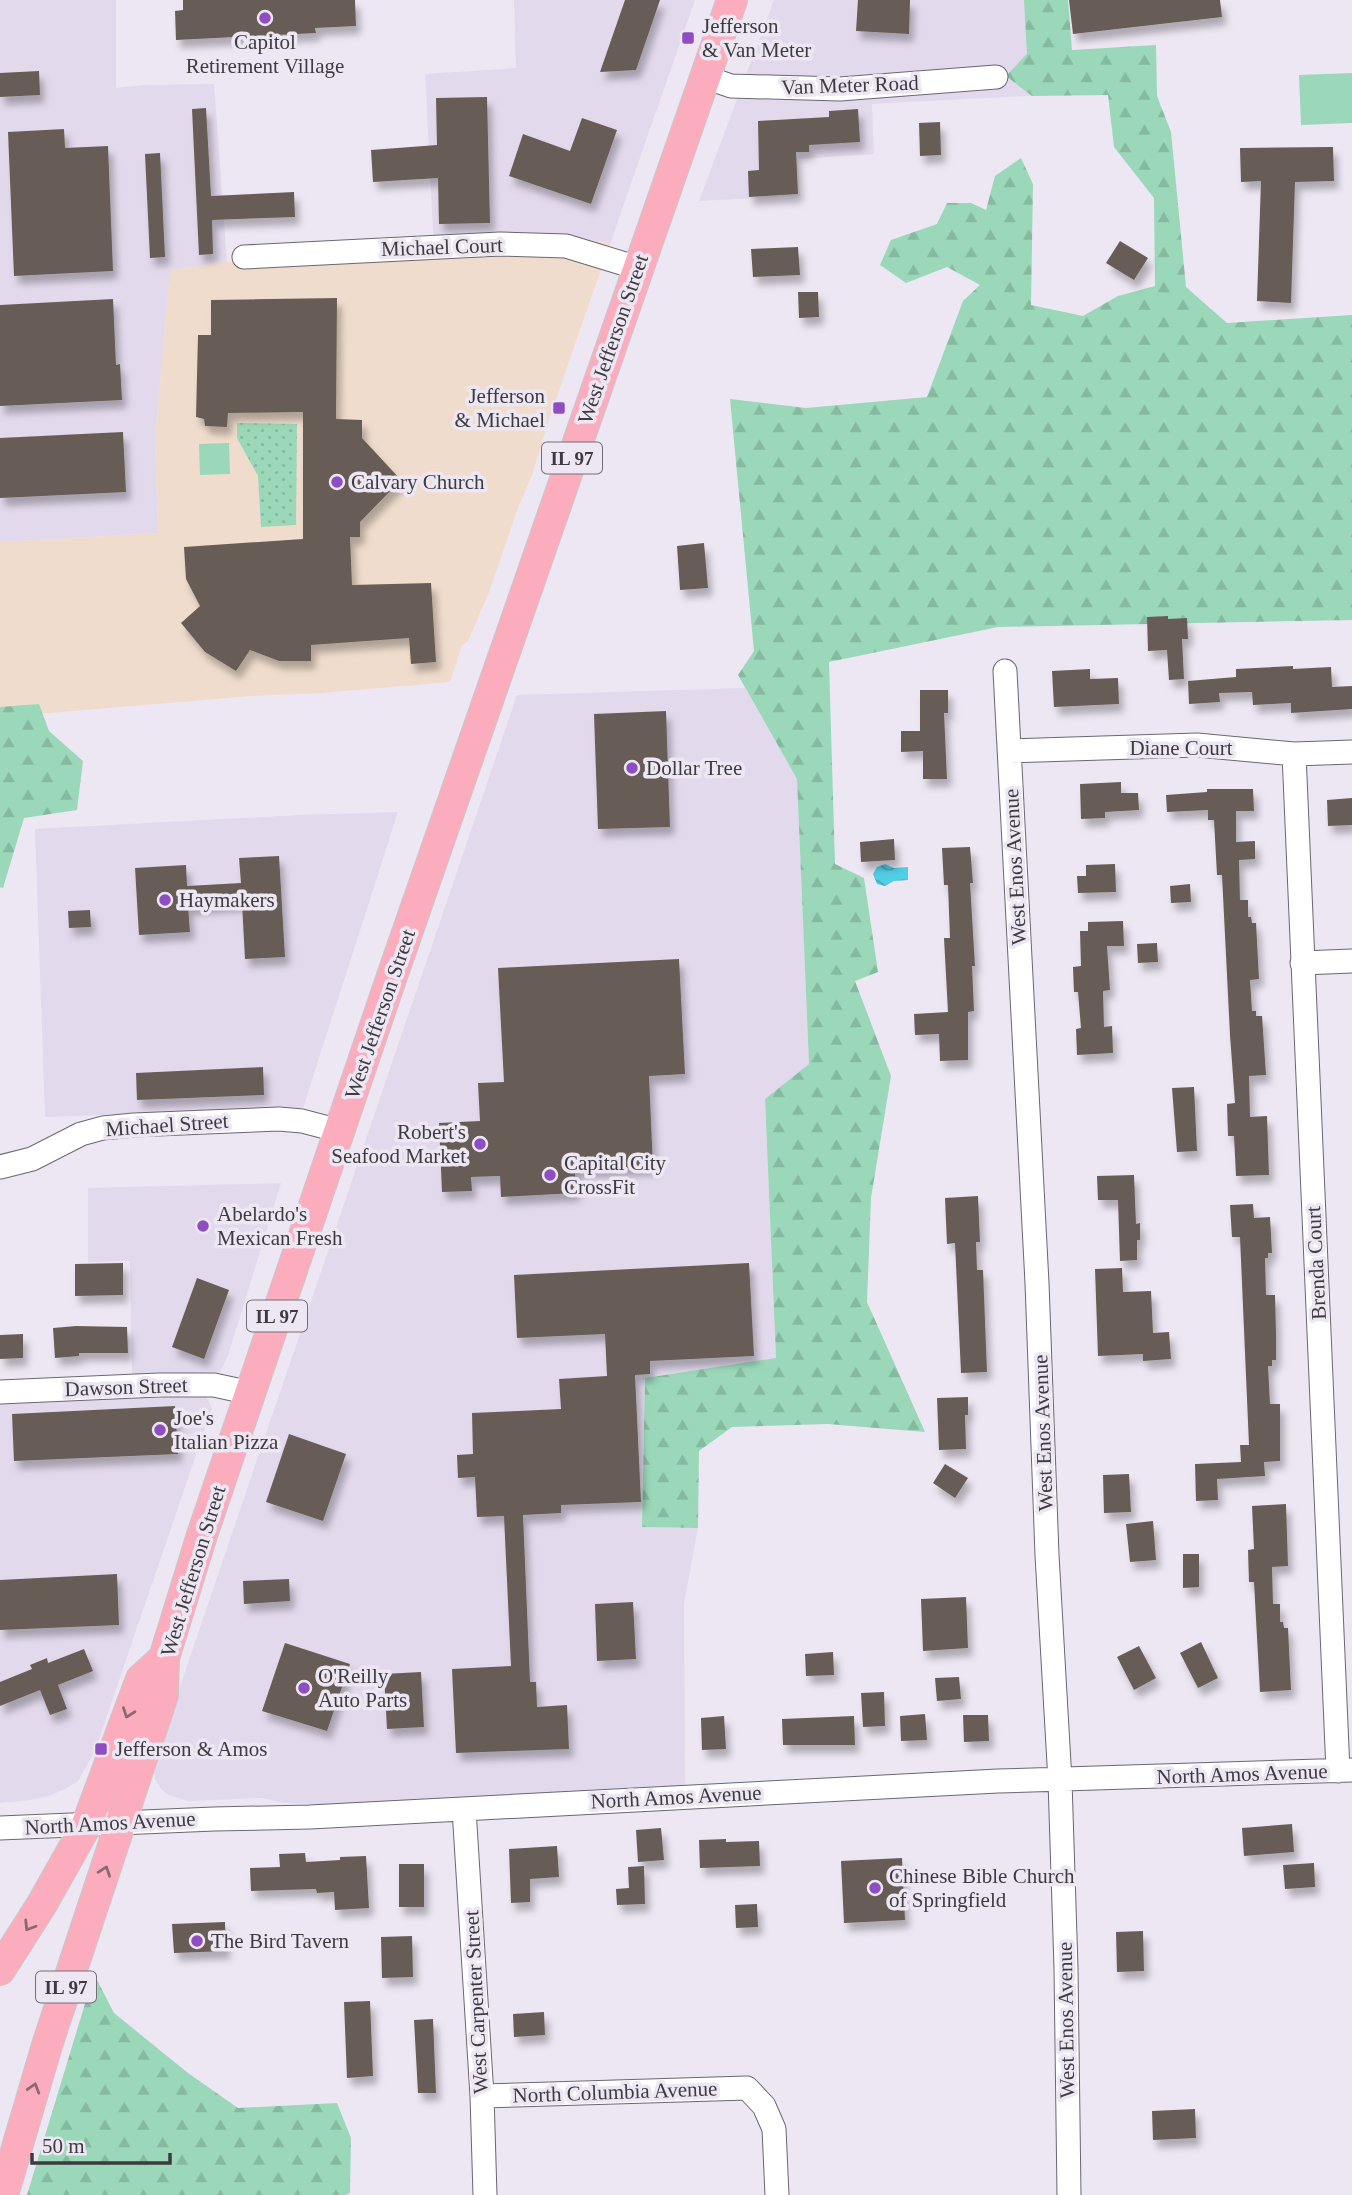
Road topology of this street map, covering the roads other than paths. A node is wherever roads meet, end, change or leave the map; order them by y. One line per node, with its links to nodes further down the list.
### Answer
1 (732, 0): 2 (main road, West Jefferson Street / IL 97)
2 (705, 77): 3 (street, Van Meter Road); 5 (main road, West Jefferson Street / IL 97)
3 (996, 77)
4 (243, 257): 5 (street, Michael Court)
5 (638, 268): 12 (main road, West Jefferson Street / IL 97)
6 (1005, 671): 7 (street, West Enos Avenue)
7 (1010, 751): 9 (street, Diane Court); 18 (street, West Enos Avenue)
8 (1352, 752): 9 (street, Diane Court)
9 (1294, 754): 11 (street, Brenda Court)
10 (1352, 961): 11 (street)
11 (1302, 963): 17 (street, Brenda Court)
12 (340, 1131): 13 (street, Michael Street); 15 (main road, West Jefferson Street / IL 97)
13 (0, 1167)
14 (0, 1392): 15 (street, Dawson Street)
15 (251, 1393): 16 (main road, West Jefferson Street / IL 97)
16 (164, 1658): 20 (main road, West Jefferson Street / IL 97); 21 (main road, IL 97, one-way to 21)
17 (1345, 1770): 18 (street, North Amos Avenue)
18 (1060, 1781): 19 (street, North Amos Avenue); 28 (street, West Enos Avenue)
19 (464, 1810): 20 (street, North Amos Avenue); 24 (street, West Carpenter Street)
20 (121, 1822): 21 (street, North Amos Avenue); 25 (main road, West Jefferson Street / IL 97, one-way to 20)
21 (87, 1824): 22 (street, North Amos Avenue); 23 (main road, IL 97, one-way to 23)
22 (0, 1828)
23 (0, 1970)
24 (482, 2096): 26 (street, West Carpenter Street); 27 (street, North Columbia Avenue)
25 (3, 2195)
26 (485, 2195)
27 (776, 2195)
28 (1069, 2195)

